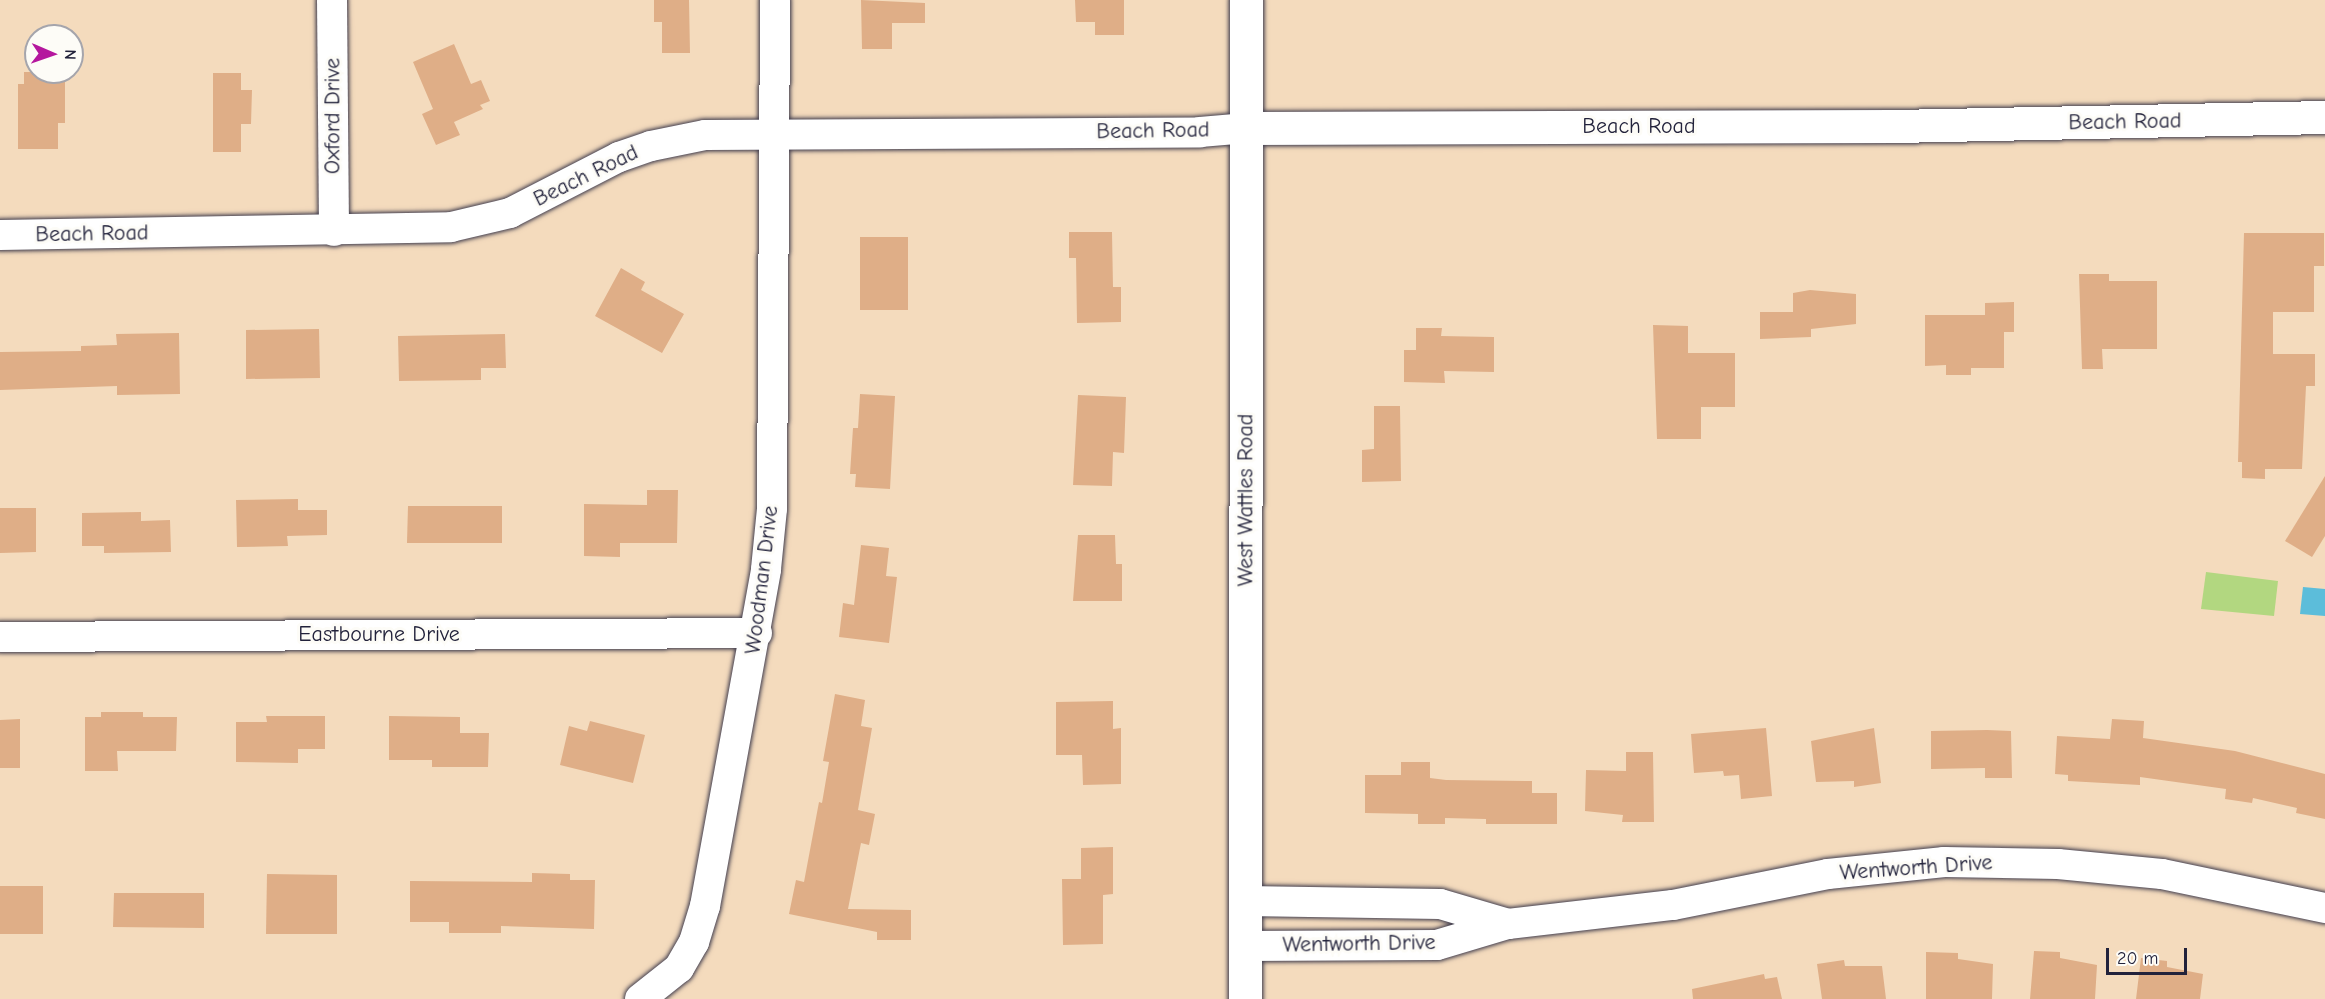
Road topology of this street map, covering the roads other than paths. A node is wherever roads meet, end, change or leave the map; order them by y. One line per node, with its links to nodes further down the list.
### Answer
1 (332, 0): 7 (street, Oxford Drive)
2 (776, 0): 6 (street, Woodman Drive)
3 (1246, 0): 5 (street, West Wattles Road)
4 (2325, 117): 5 (street, Beach Road)
5 (1247, 128): 6 (street, Beach Road); 11 (street, West Wattles Road)
6 (775, 133): 7 (street, Beach Road); 9 (street, Woodman Drive)
7 (334, 231): 8 (street, Beach Road)
8 (0, 235)
9 (758, 633): 10 (street, Eastbourne Drive); 15 (street, Woodman Drive)
10 (0, 637)
11 (1245, 901): 13 (street, Wentworth Drive); 14 (street, West Wattles Road)
12 (2325, 908): 13 (street, Wentworth Drive)
13 (1508, 924): 14 (street, Wentworth Drive)
14 (1244, 946): 16 (street, West Wattles Road)
15 (640, 999)
16 (1245, 999)

